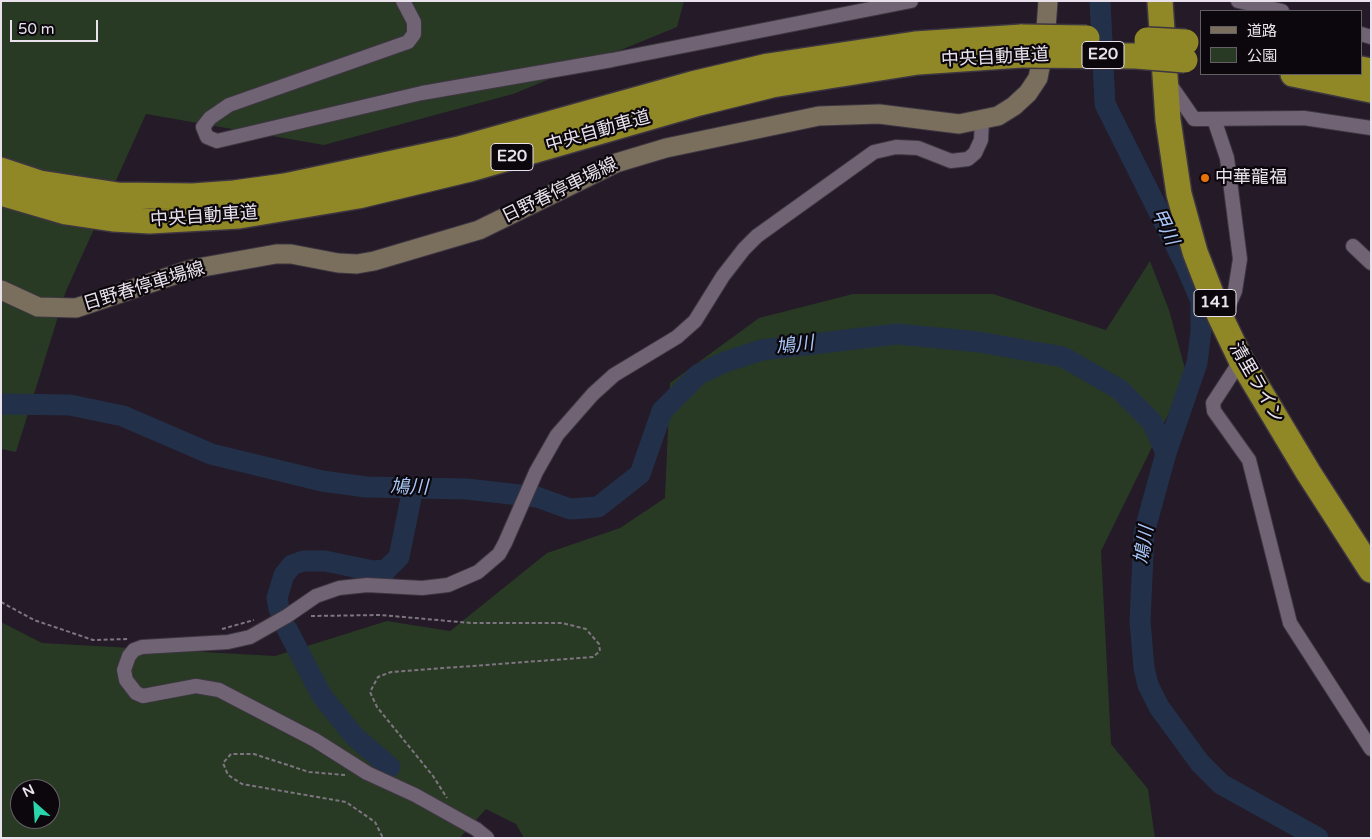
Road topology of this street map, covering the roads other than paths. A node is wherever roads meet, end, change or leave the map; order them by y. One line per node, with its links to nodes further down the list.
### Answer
1 (403, 1): 2 (street)
2 (911, 1)
3 (1048, 1): 13 (main road, 日野春停車場線)
4 (1160, 1): 10 (highway, 清里ライン / 141)
5 (1238, 1): 6 (street)
6 (1278, 10)
7 (1021, 46): 8 (highway, 中央自動車道 / E20, bridge); 15 (highway, 中央自動車道 / E20); 16 (highway, 中央自動車道 / E20)
8 (1193, 52)
9 (1298, 75): 11 (highway)
10 (1165, 78): 12 (street); 20 (highway, 清里ライン / 141)
11 (1371, 90)
12 (1214, 119): 14 (street); 20 (street)
13 (982, 120): 19 (main road, 日野春停車場線); 24 (street)
14 (1371, 128)
15 (1, 170)
16 (1, 193)
17 (1353, 246): 18 (street)
18 (1371, 263)
19 (1, 290)
20 (1222, 321): 21 (highway, 清里ライン / 141)
21 (1241, 360): 22 (highway, 清里ライン / 141); 23 (street)
22 (1371, 570)
23 (1371, 749)
24 (487, 838)

